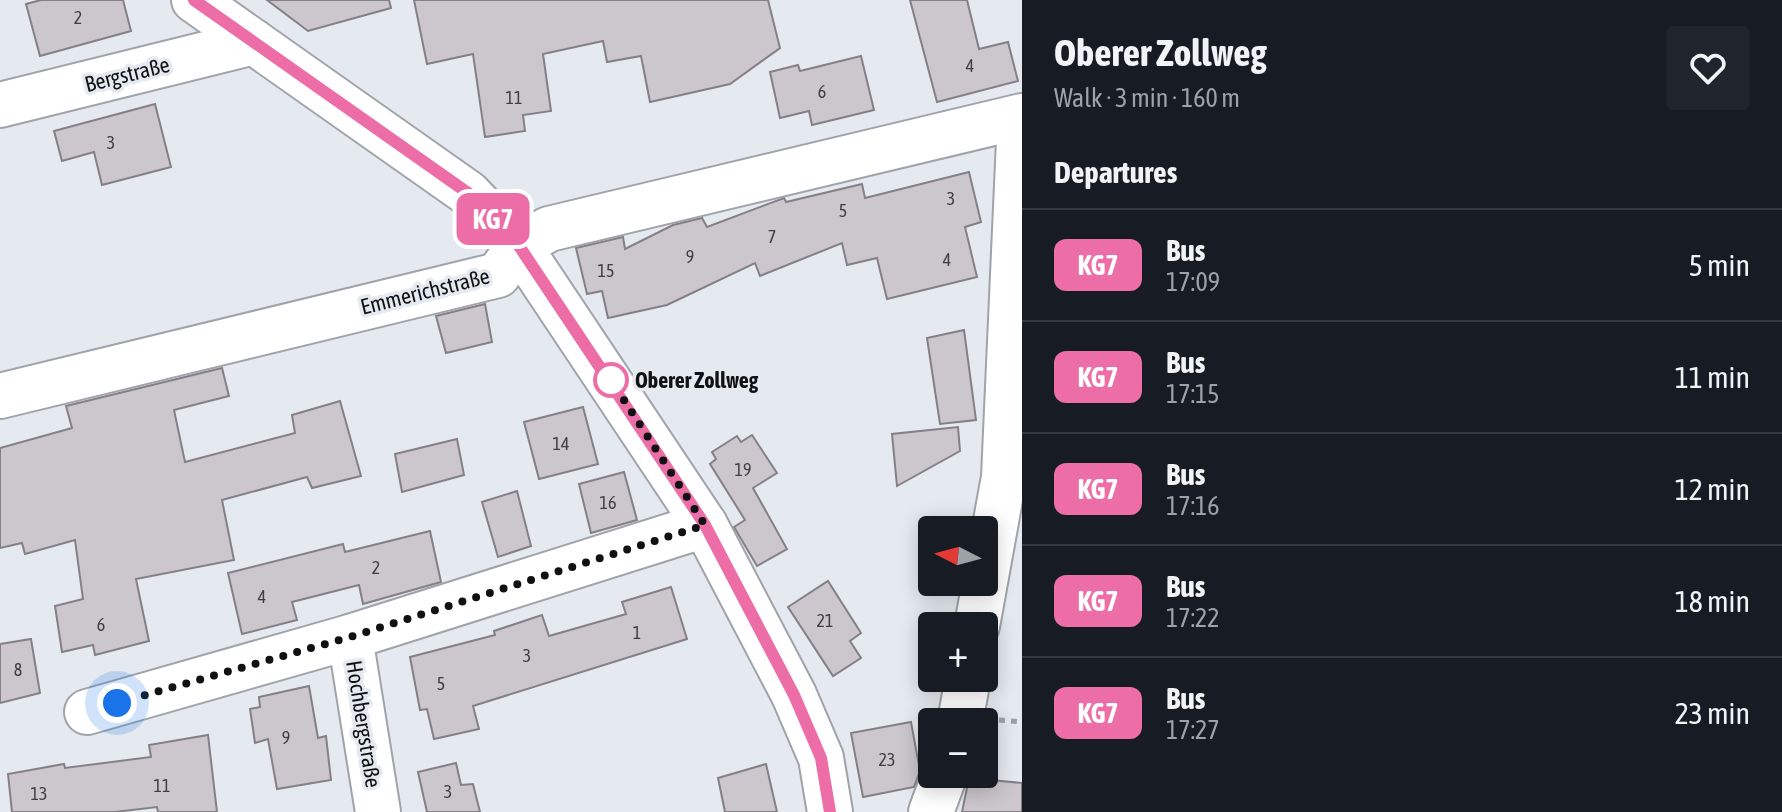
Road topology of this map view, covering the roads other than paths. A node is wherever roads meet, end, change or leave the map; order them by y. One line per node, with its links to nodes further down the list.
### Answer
1 (194, 0): 2 (street)
2 (254, 42): 3 (street, Bergstraße); 5 (street)
3 (0, 105)
4 (1021, 117): 5 (street, Emmerichstraße); 8 (street)
5 (519, 246): 6 (street, Emmerichstraße); 7 (street)
6 (0, 396)
7 (705, 525): 9 (street); 13 (street)
8 (980, 612)
9 (350, 637): 10 (street); 12 (street, Hochbergstraße)
10 (87, 712)
11 (940, 788): 14 (street)
12 (378, 812)
13 (830, 812)
14 (931, 812)

